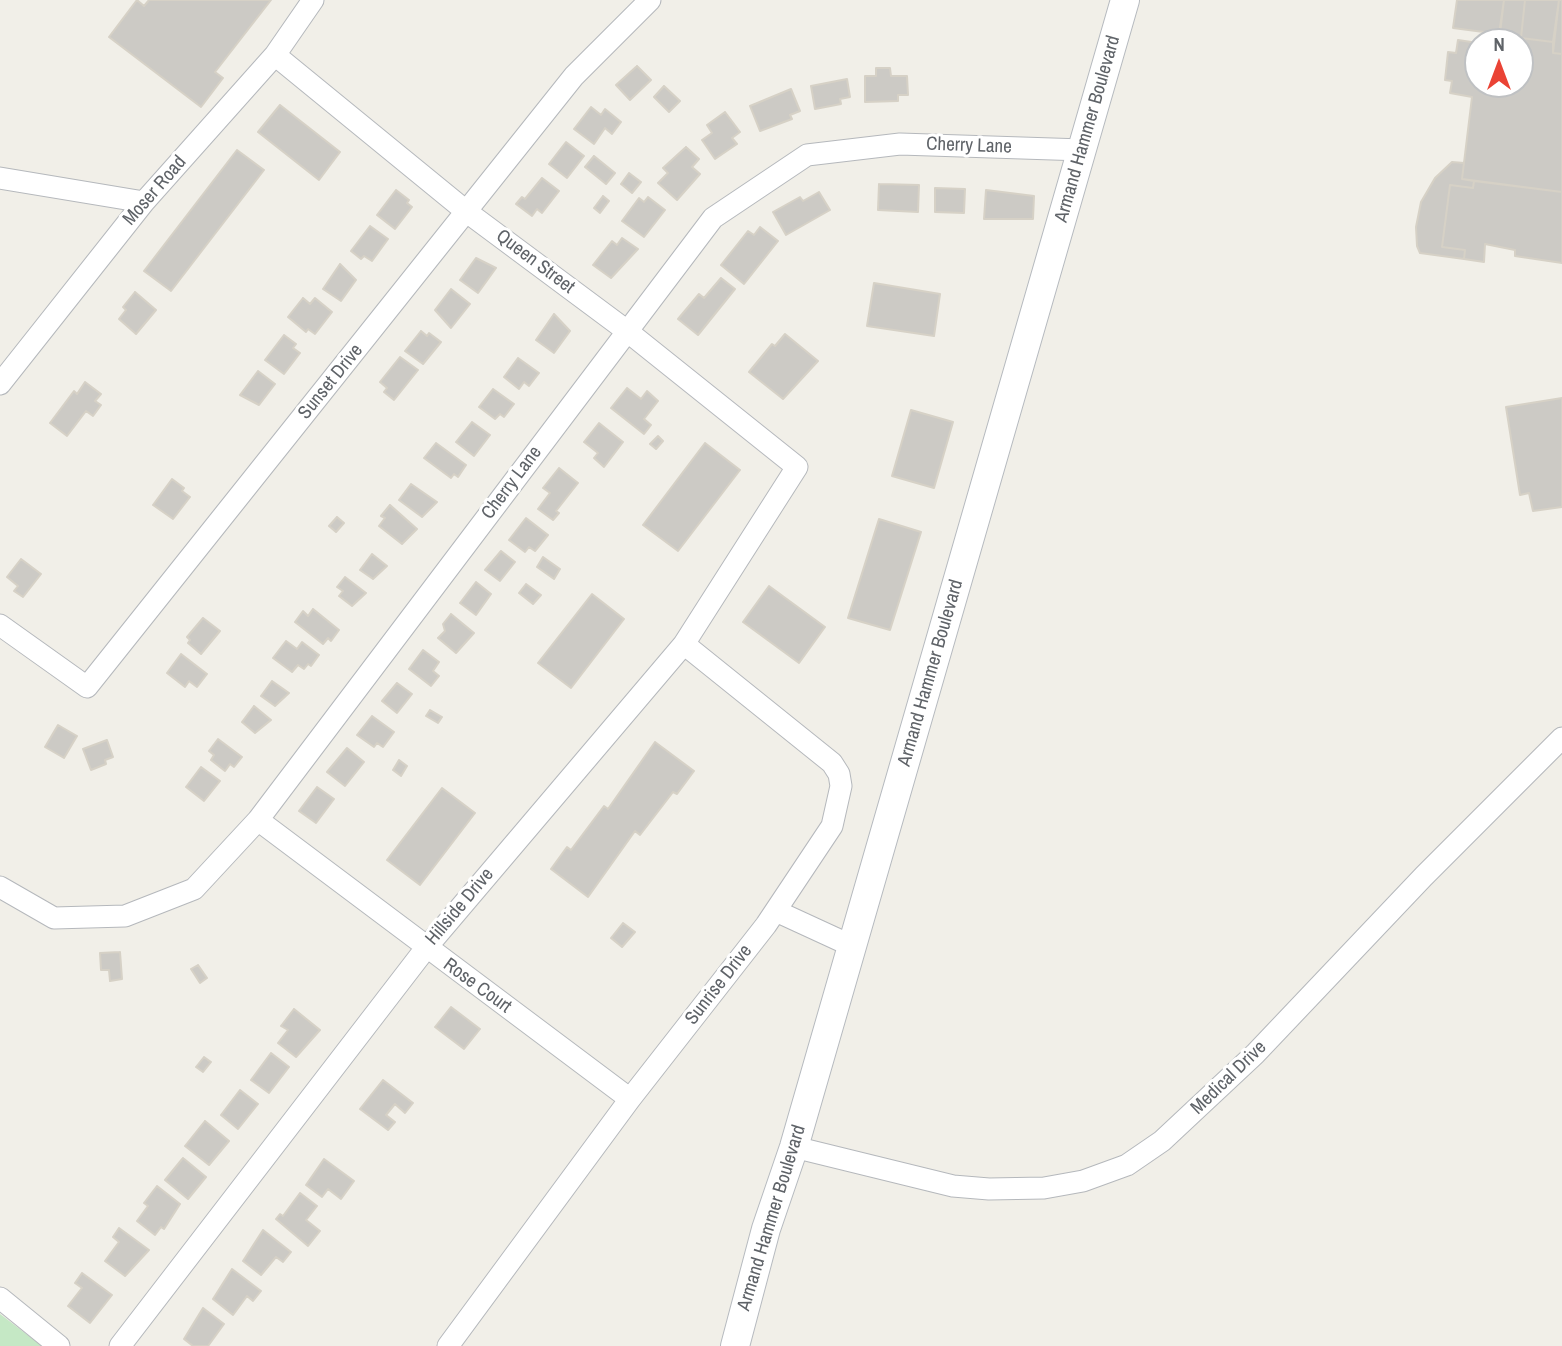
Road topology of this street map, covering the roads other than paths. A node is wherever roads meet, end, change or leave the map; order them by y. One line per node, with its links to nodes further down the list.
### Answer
1 (313, 0): 4 (street, Moser Road)
2 (650, 0): 8 (street, Sunset Drive)
3 (1125, 0): 5 (street, Armand Hammer Boulevard)
4 (275, 55): 7 (street, Moser Road); 8 (street, Queen Street)
5 (1083, 150): 9 (street, Cherry Lane); 18 (street, Armand Hammer Boulevard)
6 (0, 178): 7 (street)
7 (144, 202): 10 (street, Moser Road)
8 (467, 212): 9 (street, Queen Street); 12 (street, Sunset Drive)
9 (627, 331): 11 (street, Queen Street); 15 (street, Cherry Lane)
10 (0, 384)
11 (797, 467): 13 (street, Hillside Drive)
12 (0, 625)
13 (684, 644): 17 (street, Sunrise Drive); 19 (street, Hillside Drive)
14 (1562, 738): 21 (street, Medical Drive)
15 (258, 820): 16 (street, Cherry Lane); 19 (street, Rose Court)
16 (0, 887)
17 (776, 911): 18 (street); 20 (street, Sunrise Drive)
18 (852, 946): 21 (street, Armand Hammer Boulevard)
19 (426, 948): 20 (street, Rose Court); 24 (street, Hillside Drive)
20 (630, 1099): 25 (street, Sunrise Drive)
21 (794, 1147): 26 (street, Armand Hammer Boulevard)
22 (0, 1298): 23 (street)
23 (59, 1346)
24 (120, 1346)
25 (448, 1346)
26 (736, 1346)

